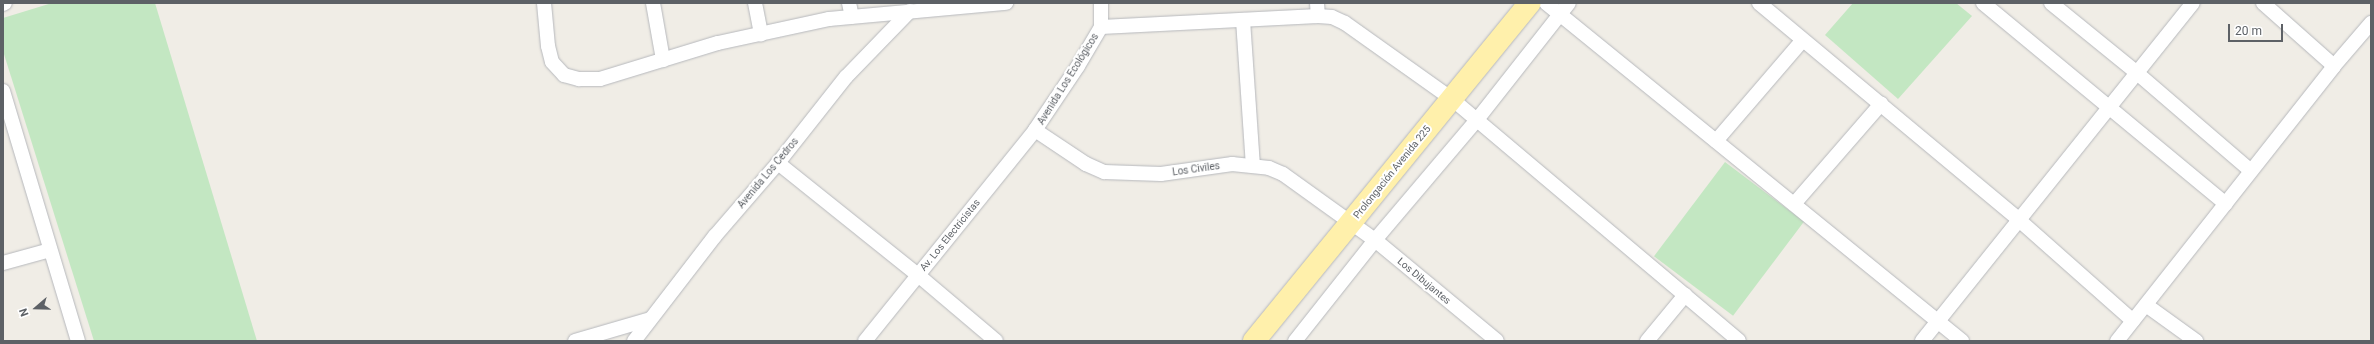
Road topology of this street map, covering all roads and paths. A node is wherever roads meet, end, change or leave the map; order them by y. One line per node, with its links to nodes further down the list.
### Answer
1 (544, 3): 23 (street)
2 (653, 3): 23 (street)
3 (755, 3): 21 (street)
4 (1006, 3): 16 (street)
5 (1101, 3): 20 (street, Avenida Los Ecológicos)
6 (1530, 3): 27 (main road, Prolongación Avenida 225)
7 (1546, 3): 17 (street)
8 (1569, 3): 17 (street)
9 (1759, 3): 22 (street)
10 (1983, 3): 29 (street)
11 (2051, 3): 25 (street)
12 (2193, 3): 25 (street)
13 (2263, 3): 24 (street)
14 (1318, 9): 18 (street); 27 (street)
15 (850, 10): 16 (street); 21 (street)
16 (910, 11): 33 (street, Avenida Los Cedros)
17 (1560, 14): 30 (street); 32 (street)
18 (1243, 20): 20 (street); 34 (street)
19 (2371, 23): 24 (street)
20 (1100, 27): 31 (street, Avenida Los Ecológicos)
21 (761, 34): 23 (street)
22 (1803, 40): 28 (street); 32 (street)
23 (663, 60)
24 (2334, 66): 35 (street)
25 (2137, 73): 29 (street); 35 (street)
26 (3, 91): 41 (street)
27 (1452, 99): 30 (street); 39 (main road, Prolongación Avenida 225)
28 (1881, 104): 36 (street); 38 (street)
29 (2110, 106): 37 (street); 38 (street)
30 (1476, 121): 40 (street); 44 (street)
31 (1035, 130): 34 (street, Los Civiles); 43 (street, Av. Los Electricistas)
32 (1716, 141): 36 (street)
33 (778, 163): 43 (street); 46 (street, Avenida Los Cedros)
34 (1253, 165): 39 (street, Los Civiles)
35 (2251, 171): 37 (street)
36 (1794, 204): 47 (street)
37 (2226, 204): 45 (street)
38 (2019, 220): 47 (street); 48 (street)
39 (1351, 222): 40 (street, Los Dibujantes); 55 (main road, Prolongación Avenida 225)
40 (1375, 240): 49 (street, Los Dibujantes); 56 (street)
41 (50, 250): 42 (street); 50 (street)
42 (3, 263)
43 (918, 275): 53 (street, Av. Los Electricistas); 54 (street)
44 (1685, 295): 57 (street); 58 (street)
45 (2146, 305): 48 (street); 62 (street)
46 (650, 319): 51 (street); 52 (street, Avenida Los Cedros)
47 (1938, 321): 59 (street); 60 (street)
48 (2133, 321): 61 (street)
49 (1489, 339)
50 (78, 341)
51 (575, 341)
52 (634, 341)
53 (865, 341)
54 (996, 341)
55 (1254, 341)
56 (1295, 341)
57 (1647, 341)
58 (1739, 341)
59 (1922, 341)
60 (1962, 341)
61 (2117, 341)
62 (2196, 341)

